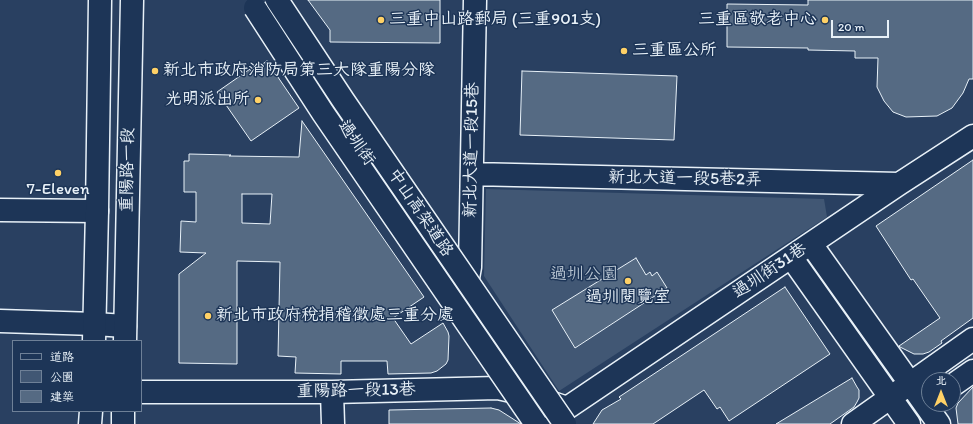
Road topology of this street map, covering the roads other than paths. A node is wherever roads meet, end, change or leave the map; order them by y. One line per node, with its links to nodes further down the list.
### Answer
1 (100, 0): 10 (main road, 重陽路一段)
2 (132, 0): 16 (main road, 重陽路一段)
3 (277, 0): 32 (main road, 中山高架道路, bridge)
4 (475, 0): 7 (main road, 新北大道一段15巷)
5 (256, 4): 13 (main road, 過圳街); 37 (main road, 中山高架道路, bridge)
6 (973, 136): 8 (main road, 過圳街31巷)
7 (472, 174): 8 (main road, 新北大道一段5巷2弄); 13 (main road, 新北大道一段15巷)
8 (899, 184): 11 (main road, 過圳街31巷)
9 (0, 210): 10 (main road)
10 (97, 211): 15 (main road, 重陽路一段)
11 (811, 244): 12 (main road, 過圳街31巷); 21 (main road)
12 (791, 257): 27 (main road); 32 (main road, 過圳街31巷)
13 (464, 300): 18 (main road, 過圳街)
14 (0, 321): 15 (main road)
15 (94, 332): 16 (main road)
16 (125, 333)
17 (973, 340): 21 (main road)
18 (499, 351): 22 (main road); 25 (main road, 過圳街)
19 (973, 371): 20 (main road)
20 (961, 379)
21 (910, 384): 26 (main road); 27 (main road)
22 (498, 388): 24 (main road, 重陽路一段13巷); 25 (main road, 重陽路一段13巷)
23 (142, 392): 24 (main road, 重陽路一段13巷)
24 (332, 392): 36 (main road)
25 (529, 395): 32 (main road, 重陽路一段13巷); 38 (main road, 過圳街)
26 (921, 396)
27 (890, 398): 33 (main road); 39 (main road)
28 (921, 408): 33 (main road)
29 (91, 412): 34 (main road)
30 (123, 412): 35 (main road)
31 (932, 412): 40 (main road)
32 (566, 416)
33 (904, 422)
34 (90, 424)
35 (123, 424)
36 (333, 424)
37 (536, 424)
38 (549, 424)
39 (853, 424)
40 (939, 424)

